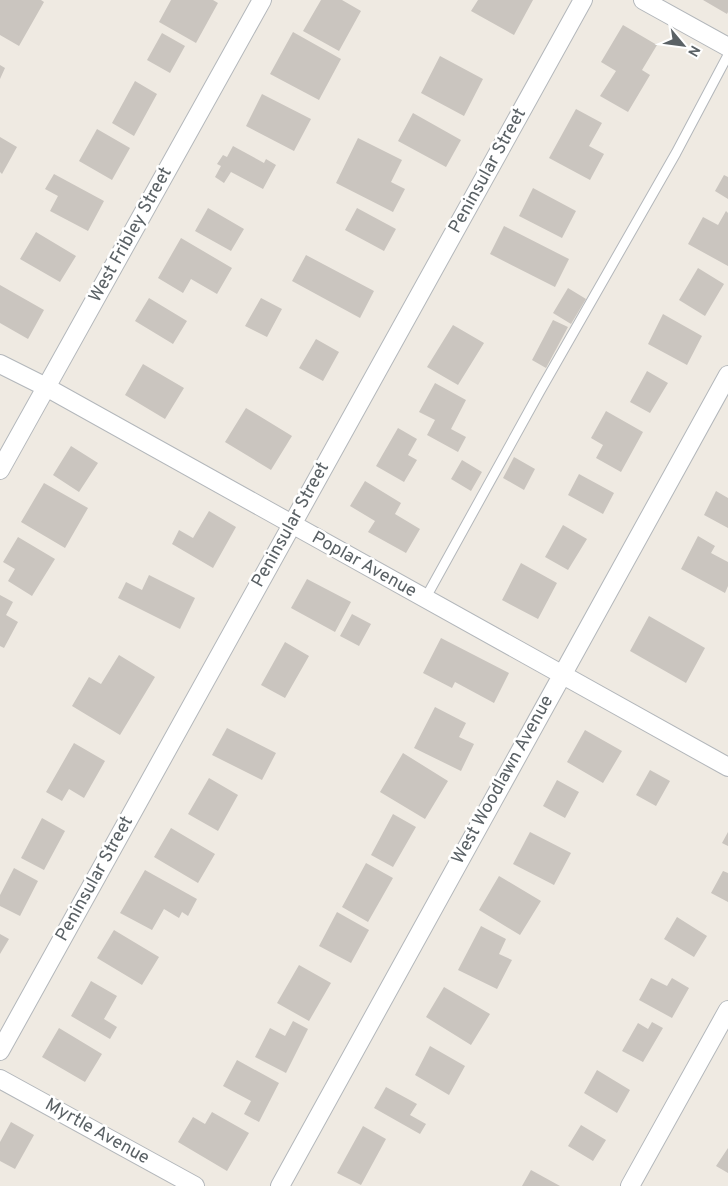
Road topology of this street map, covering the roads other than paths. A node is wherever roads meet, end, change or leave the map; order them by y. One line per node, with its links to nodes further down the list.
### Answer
1 (262, 0): 8 (street, West Fribley Street)
2 (583, 0): 10 (street, Peninsular Street)
3 (643, 0): 4 (street)
4 (728, 47)
5 (728, 55): 11 (lane)
6 (0, 364): 8 (street, Poplar Avenue)
7 (728, 375): 12 (street, West Woodlawn Avenue)
8 (46, 387): 9 (street, West Fribley Street); 10 (street, Poplar Avenue)
9 (0, 470)
10 (292, 524): 11 (street, Poplar Avenue); 15 (street, Peninsular Street)
11 (426, 599): 12 (street, Poplar Avenue)
12 (561, 674): 13 (street, Poplar Avenue); 18 (street, West Woodlawn Avenue)
13 (728, 767)
14 (728, 1010): 19 (street)
15 (0, 1051)
16 (0, 1079): 17 (street, Myrtle Avenue)
17 (195, 1186)
18 (280, 1186)
19 (630, 1186)

